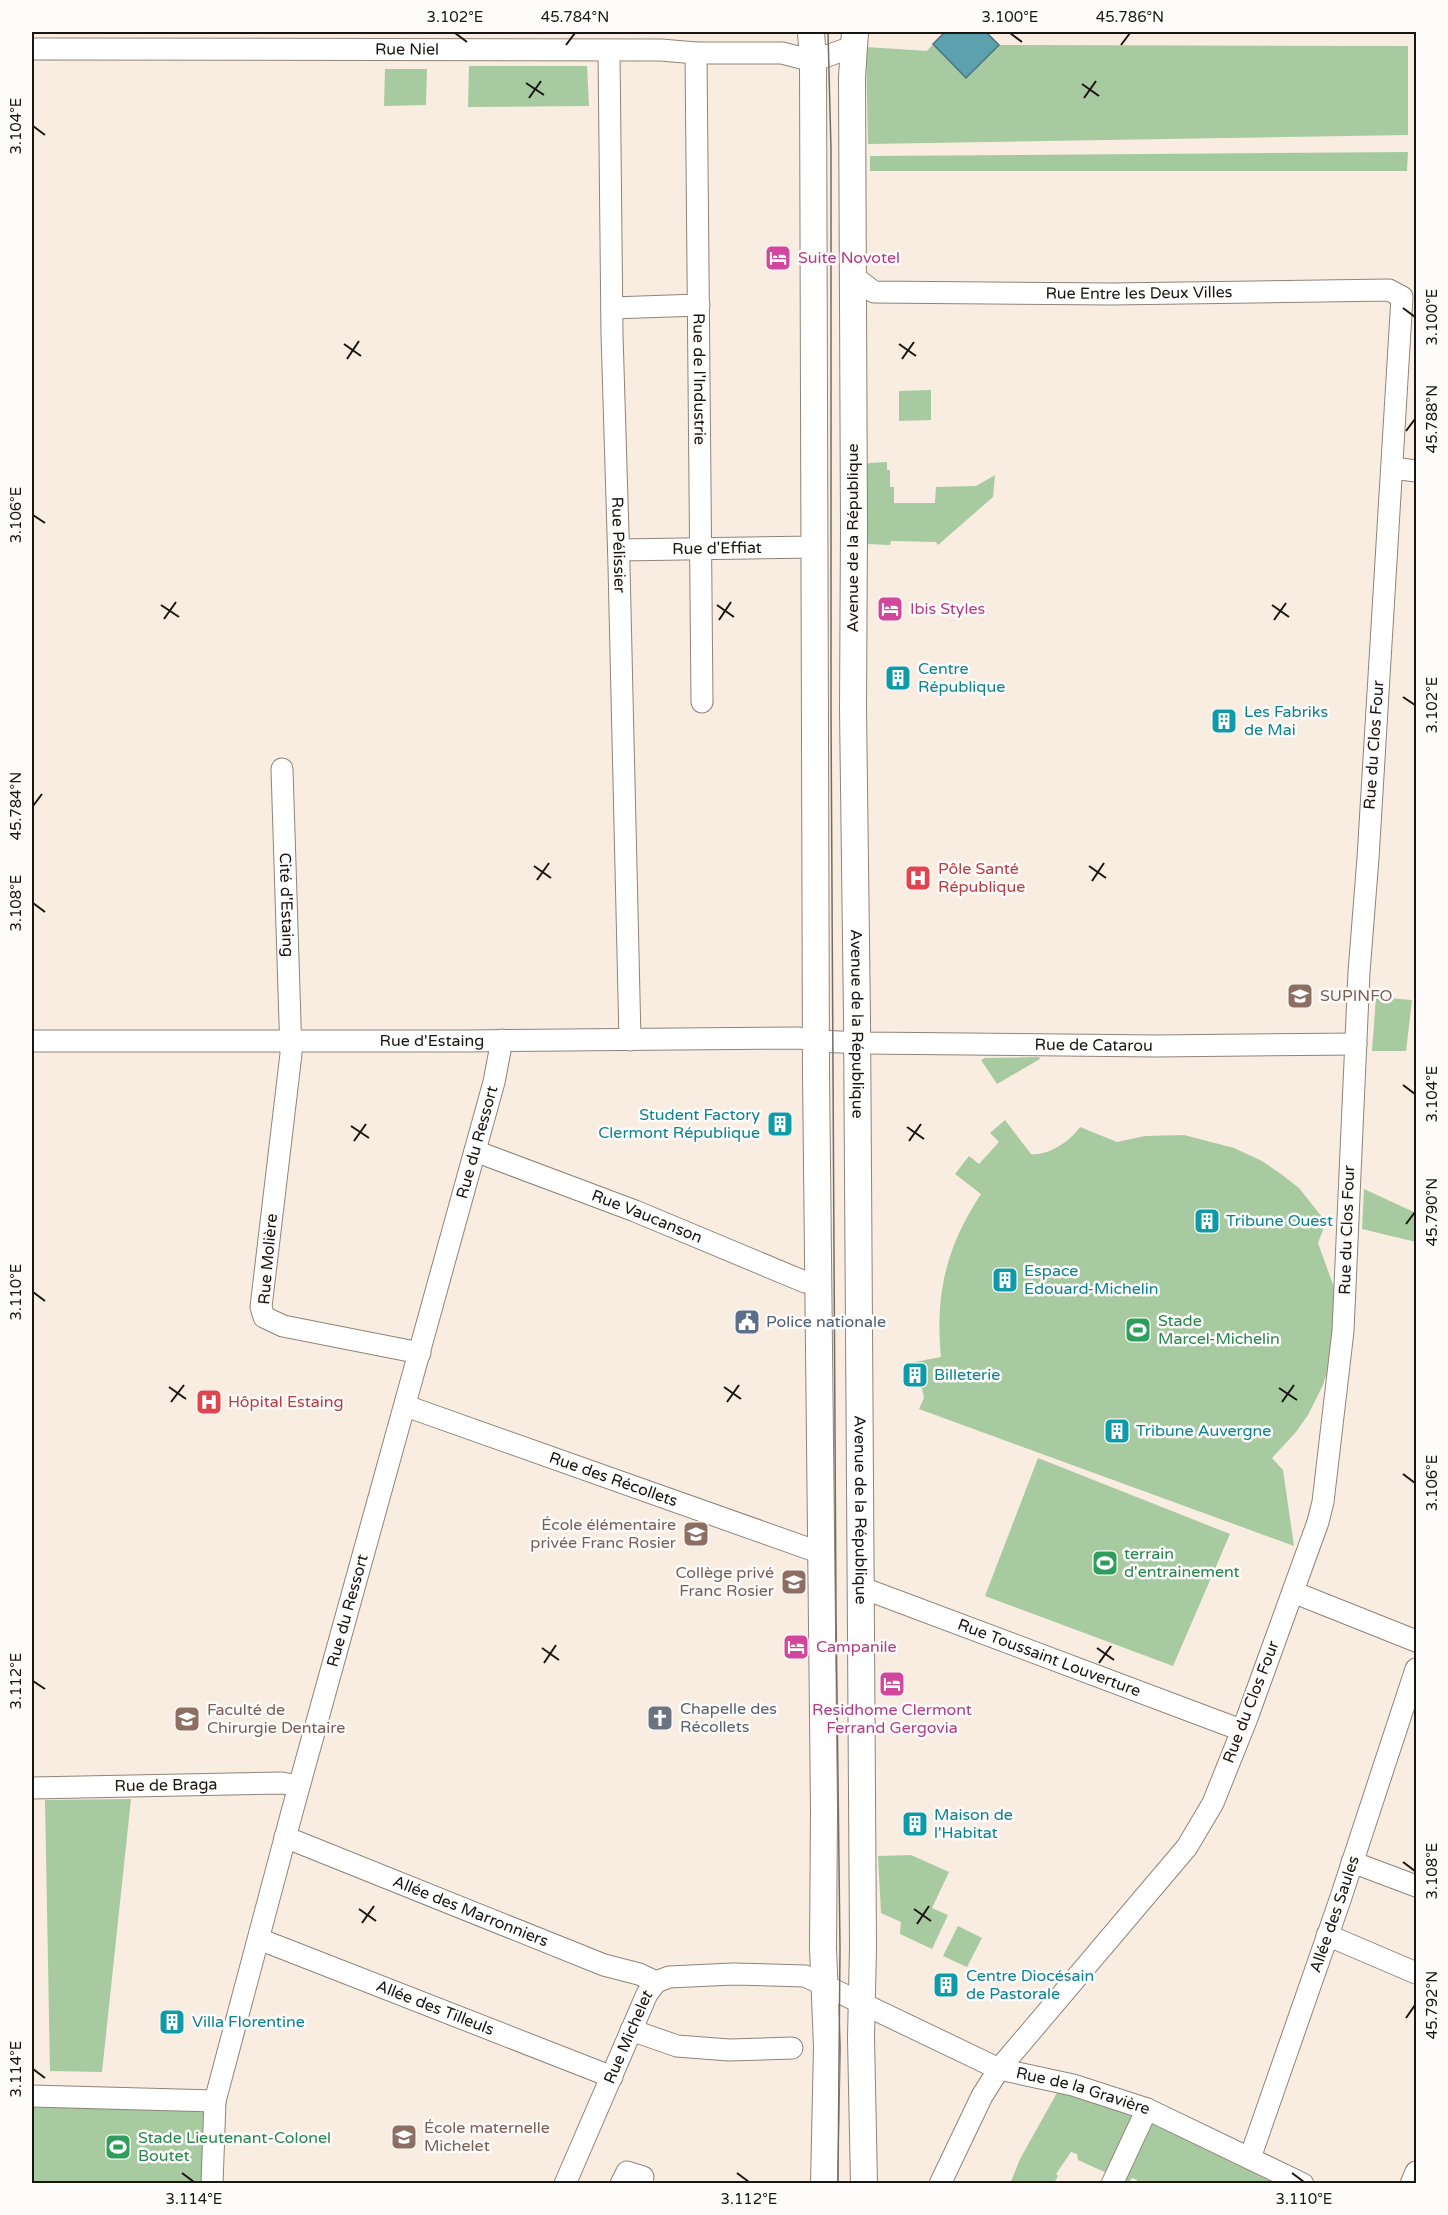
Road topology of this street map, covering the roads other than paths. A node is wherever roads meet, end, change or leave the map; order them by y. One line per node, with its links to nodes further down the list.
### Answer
1 (811, 32): 7 (street); 8 (main road, Avenue de la République)
2 (854, 39): 8 (street, Avenue de la République); 9 (main road, Avenue de la République)
3 (363, 41): 4 (street, Rue Niel); 5 (street, Rue Niel)
4 (32, 50)
5 (609, 51): 6 (street, Rue Niel); 13 (street, Rue Pélissier)
6 (696, 53): 7 (street, Rue Niel); 12 (street, Rue de l'Industrie)
7 (782, 53): 8 (street, Rue Niel)
8 (813, 61): 17 (main road, Avenue de la République)
9 (854, 277): 10 (street); 14 (main road, Avenue de la République)
10 (874, 292): 11 (street, Rue Entre les Deux Villes); 14 (street)
11 (1402, 297): 15 (street, Rue du Clos Four)
12 (699, 305): 13 (street); 18 (street, Rue de l'Industrie)
13 (612, 308): 19 (street, Rue Pélissier)
14 (854, 312): 26 (main road, Avenue de la République)
15 (1393, 468): 16 (street); 27 (street, Rue du Clos Four)
16 (1416, 471)
17 (816, 547): 18 (street, Rue d'Effiat); 26 (main road, Avenue de la République)
18 (702, 549): 19 (street, Rue d'Effiat); 20 (street, Rue de l'Industrie)
19 (619, 550): 23 (street, Rue Pélissier)
20 (702, 702)
21 (282, 769): 25 (street, Cité d'Estaing)
22 (502, 1040): 23 (street, Rue d'Estaing); 25 (street, Rue d'Estaing); 28 (street, Rue du Ressort)
23 (630, 1040): 26 (street, Rue d'Estaing)
24 (32, 1041): 25 (street, Rue d'Estaing)
25 (290, 1041): 30 (street, Rue Molière)
26 (835, 1042): 27 (street, Rue de Catarou); 29 (main road, Avenue de la République); 33 (main road, Avenue de la République)
27 (1356, 1044): 34 (street, Rue du Clos Four)
28 (475, 1151): 29 (street, Rue Vaucanson); 30 (street, Rue du Ressort)
29 (819, 1280): 32 (main road, Avenue de la République)
30 (420, 1353): 31 (street, Rue du Ressort)
31 (406, 1406): 32 (street, Rue des Récollets); 38 (street, Rue du Ressort)
32 (821, 1553): 47 (main road, Avenue de la République)
33 (860, 1587): 37 (street, Rue Toussaint Louverture); 48 (main road, Avenue de la République)
34 (1293, 1592): 35 (street); 37 (street, Rue du Clos Four)
35 (1416, 1641)
36 (1416, 1669): 41 (street, Allée des Saules)
37 (1241, 1730): 51 (street, Rue du Clos Four)
38 (299, 1786): 39 (street, Rue de Braga); 40 (street, Rue du Ressort)
39 (32, 1788)
40 (285, 1838): 44 (street, Rue du Ressort); 46 (street, Allée des Marronniers)
41 (1352, 1862): 42 (street); 43 (street, Allée des Saules)
42 (1416, 1886)
43 (1327, 1935): 45 (street); 56 (street, Allée des Saules)
44 (259, 1939): 52 (street, Allée des Tilleuls); 54 (street, Rue du Ressort)
45 (1416, 1973)
46 (656, 1982): 47 (street, Rue Michelet); 49 (street, Rue Michelet)
47 (825, 1984): 48 (street); 62 (main road, Avenue de la République)
48 (861, 2001): 51 (street, Rue de la Gravière); 63 (main road, Avenue de la République)
49 (632, 2030): 50 (street); 52 (street, Rue Michelet)
50 (792, 2048)
51 (999, 2069): 55 (street, Rue de la Gravière); 64 (street, Rue du Clos Four)
52 (612, 2077): 60 (street, Rue Michelet)
53 (32, 2096): 54 (street)
54 (215, 2102): 59 (street, Rue du Ressort)
55 (1147, 2109): 56 (street, Rue de la Gravière); 65 (street)
56 (1250, 2158): 66 (street, Rue de la Gravière)
57 (1416, 2172): 67 (street)
58 (643, 2177): 61 (street)
59 (212, 2184)
60 (565, 2184)
61 (621, 2184)
62 (824, 2184)
63 (864, 2184)
64 (940, 2184)
65 (1112, 2184)
66 (1303, 2184)
67 (1411, 2184)

